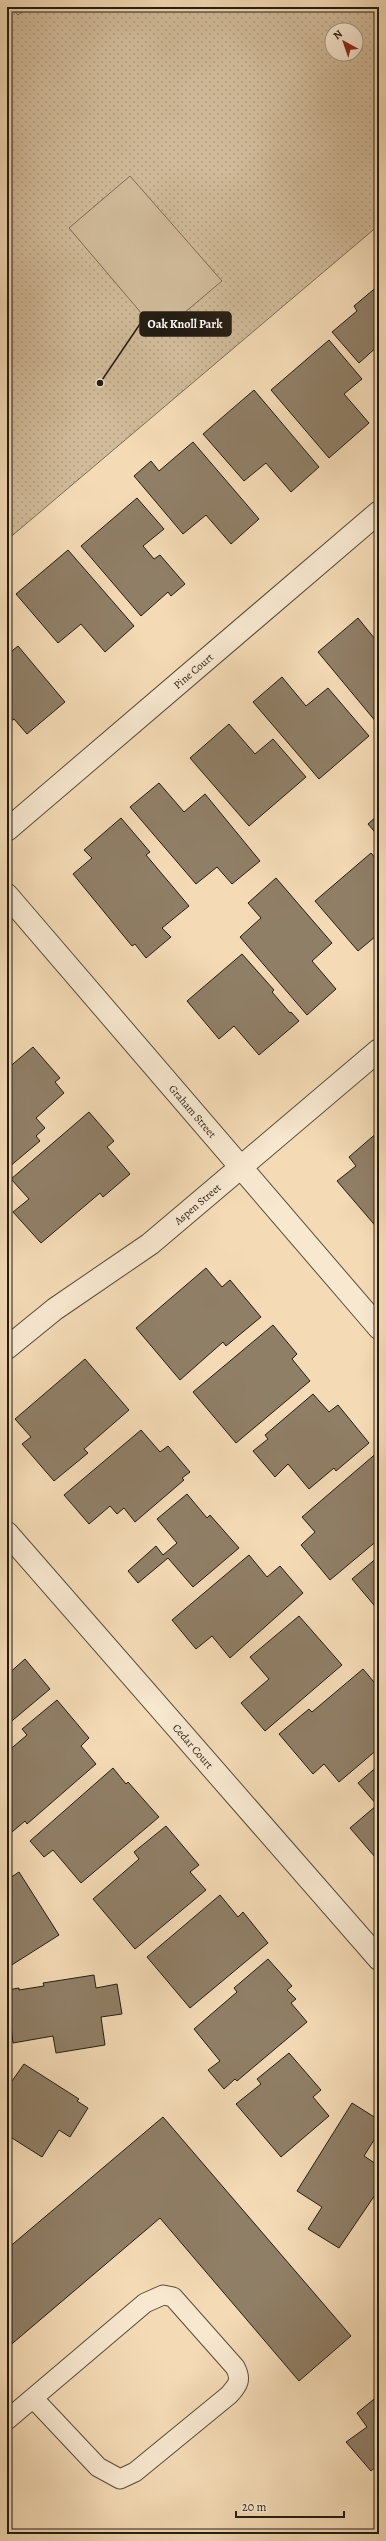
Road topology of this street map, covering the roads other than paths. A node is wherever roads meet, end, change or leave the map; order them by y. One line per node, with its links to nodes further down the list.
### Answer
1 (379, 512): 2 (street, Pine Court)
2 (7, 830)
3 (7, 895): 5 (street, Graham Street)
4 (379, 1050): 5 (street, Aspen Street)
5 (241, 1167): 6 (street, Graham Street); 7 (street, Aspen Street)
6 (379, 1328)
7 (7, 1348)
8 (7, 1532): 9 (street, Cedar Court)
9 (379, 1959)
10 (33, 2398): 10 (lane); 11 (lane)
11 (7, 2420)

